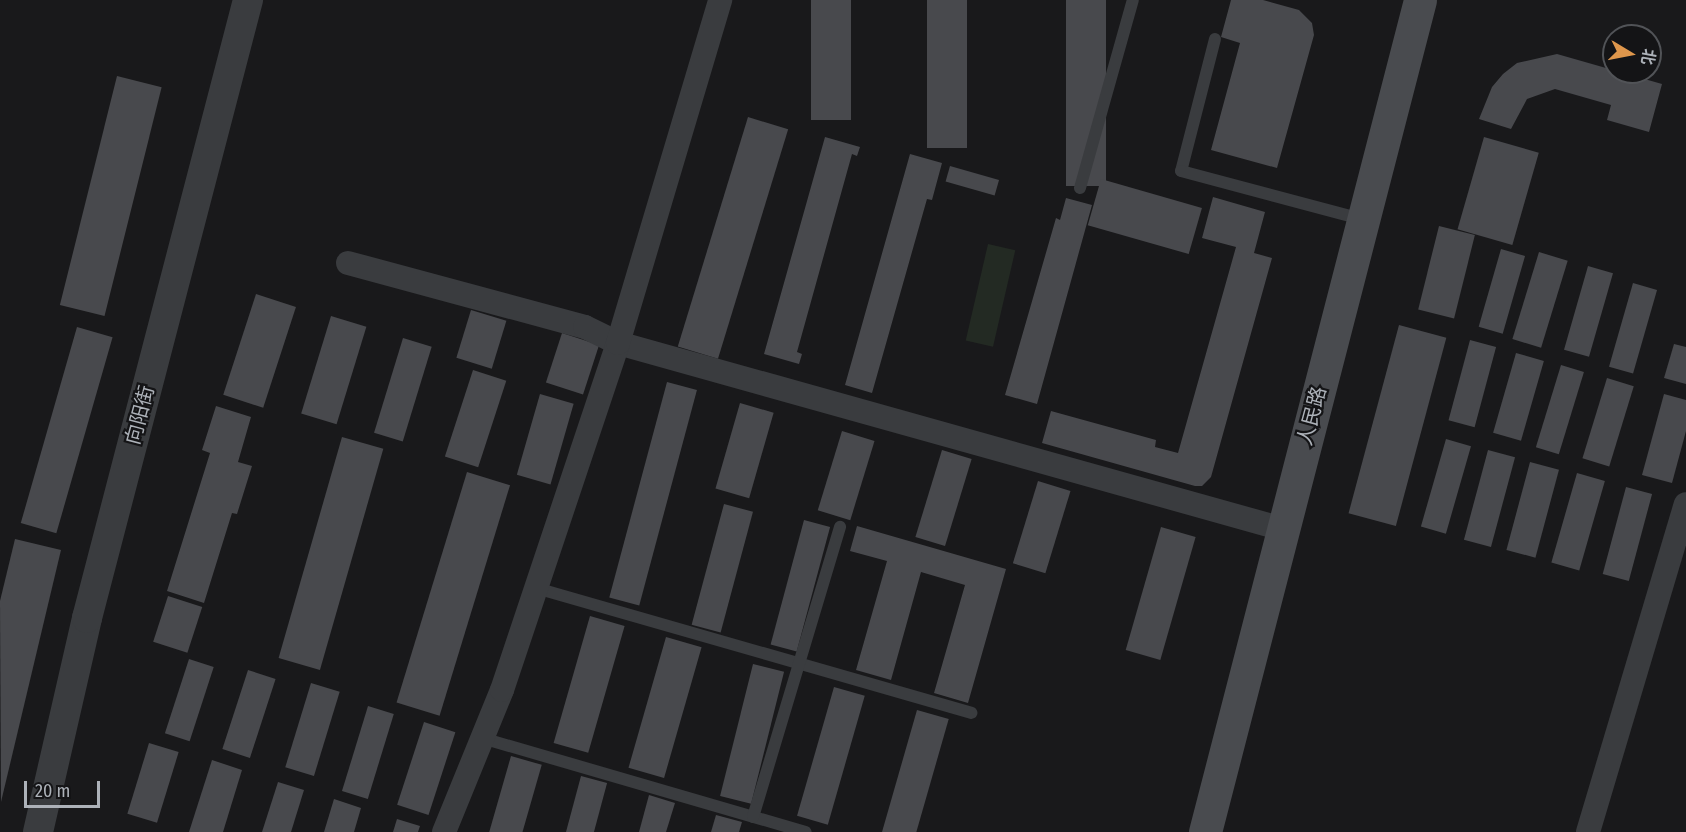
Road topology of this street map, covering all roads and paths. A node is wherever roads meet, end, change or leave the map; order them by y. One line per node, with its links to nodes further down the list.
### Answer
1 (248, 0): 18 (street, 向阳街)
2 (720, 0): 9 (street)
3 (1133, 0): 6 (lane)
4 (1420, 0): 7 (main road, 人民路)
5 (1215, 39): 7 (lane)
6 (1080, 188)
7 (1363, 219): 12 (main road, 人民路)
8 (348, 263): 9 (street)
9 (618, 343): 12 (street); 13 (street)
10 (1686, 504): 22 (street)
11 (840, 527): 14 (lane)
12 (1283, 529): 21 (main road, 人民路)
13 (536, 588): 14 (lane); 16 (street)
14 (799, 664): 15 (lane); 17 (lane)
15 (971, 713)
16 (482, 738): 17 (lane); 19 (street)
17 (753, 817): 20 (lane)
18 (38, 832)
19 (444, 832)
20 (806, 832)
21 (1205, 832)
22 (1588, 832)

